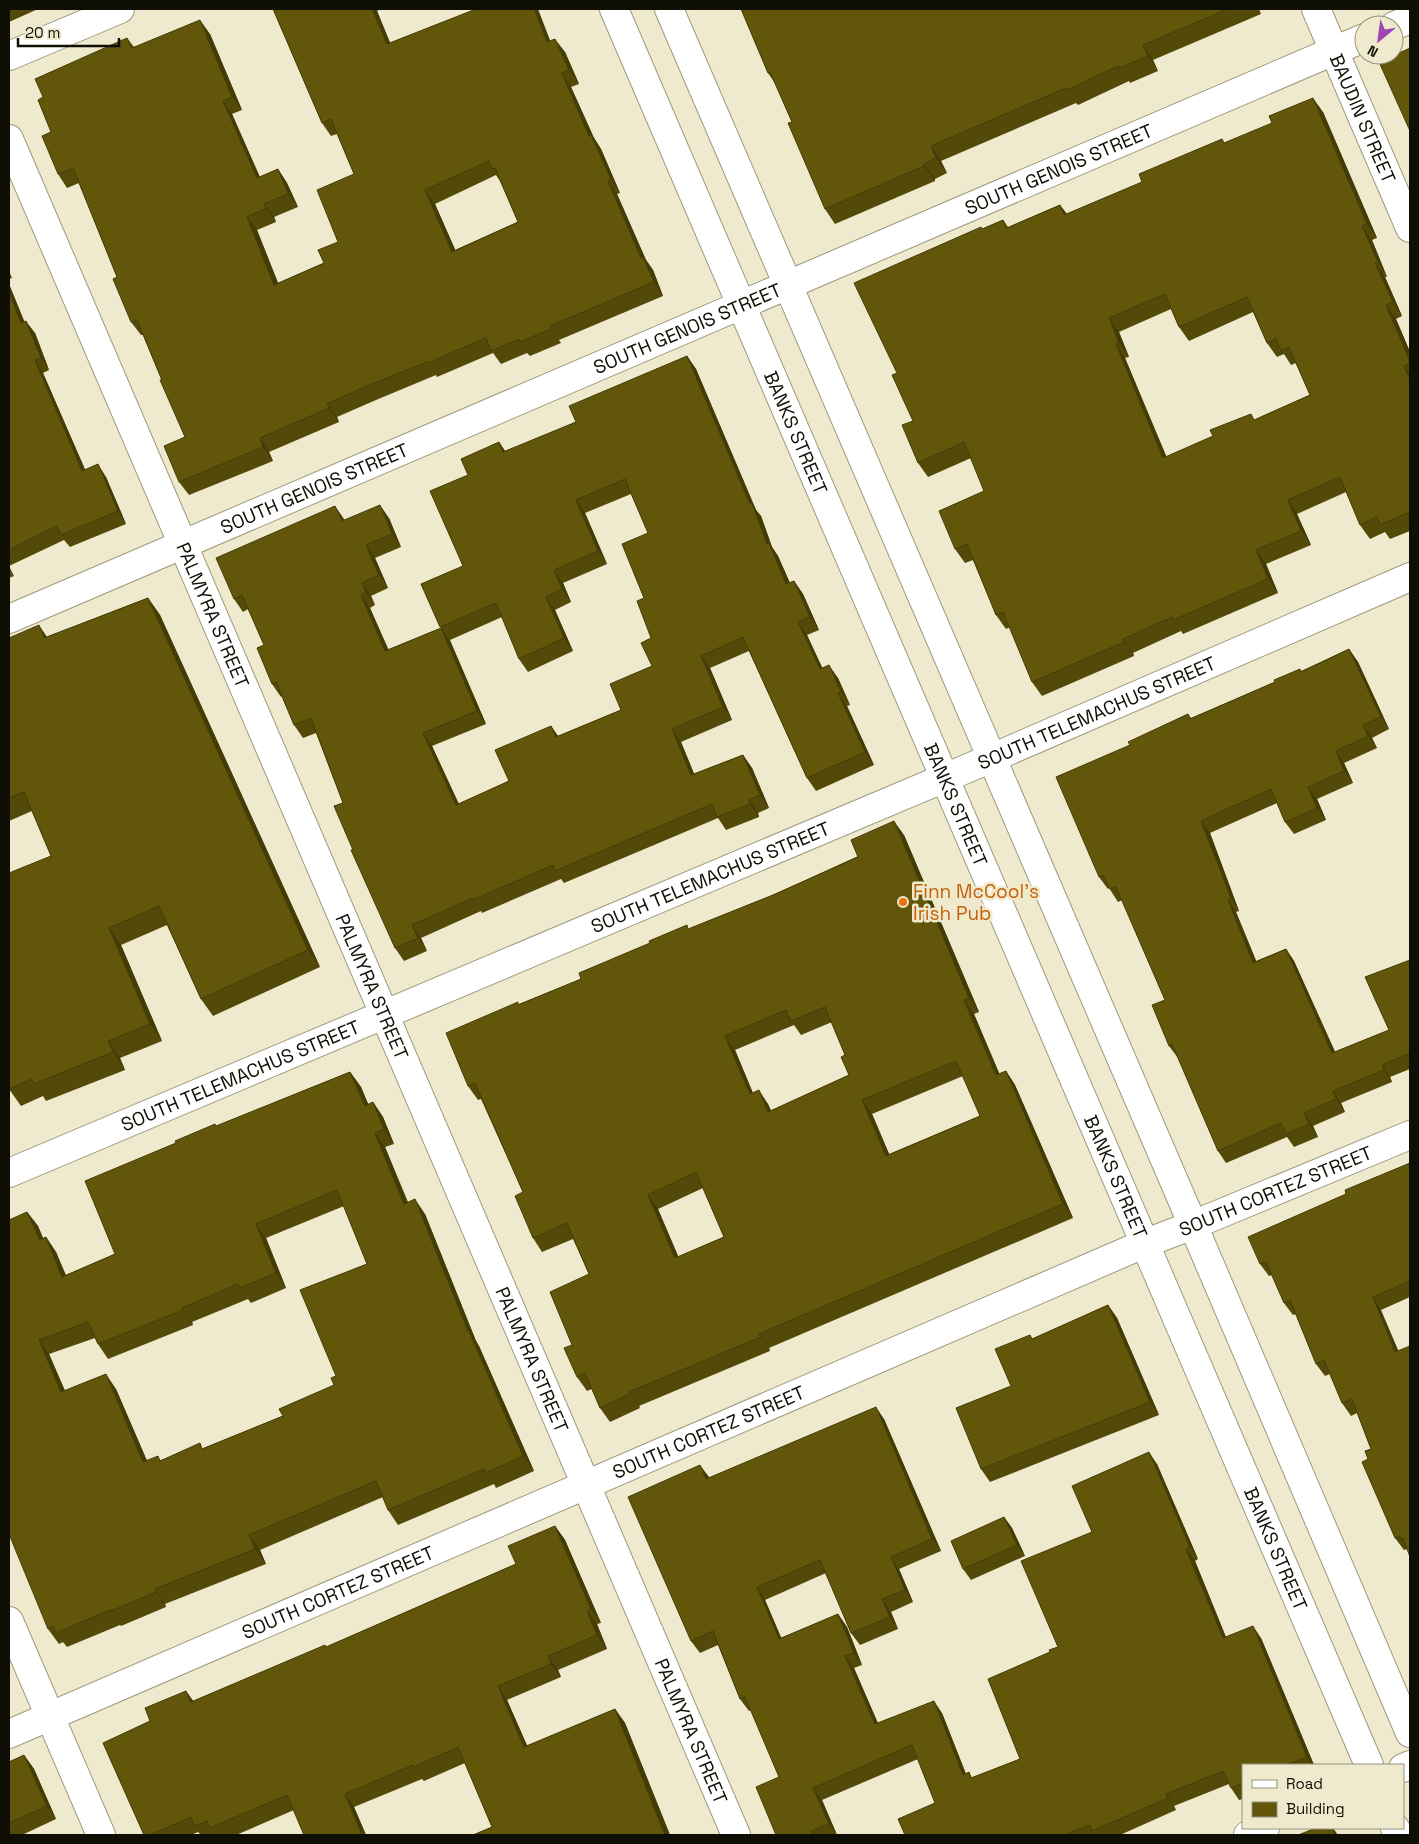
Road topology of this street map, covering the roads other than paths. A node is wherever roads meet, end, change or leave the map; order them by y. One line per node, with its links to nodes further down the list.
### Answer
1 (120, 9): 7 (street)
2 (614, 9): 11 (street, BANKS STREET)
3 (669, 9): 10 (street)
4 (1316, 9): 6 (street, BAUDIN STREET)
5 (1354, 42): 6 (street, SOUTH GENOIS STREET)
6 (1334, 51): 9 (street, BAUDIN STREET); 10 (street, SOUTH GENOIS STREET)
7 (9, 56)
8 (9, 139): 12 (street, PALMYRA STREET)
9 (1410, 228)
10 (788, 286): 11 (street, SOUTH GENOIS STREET); 15 (street)
11 (742, 305): 12 (street, SOUTH GENOIS STREET); 16 (street, BANKS STREET)
12 (182, 544): 14 (street, SOUTH GENOIS STREET); 17 (street, PALMYRA STREET)
13 (1410, 577): 15 (street, SOUTH TELEMACHUS STREET)
14 (9, 619)
15 (992, 758): 16 (street, SOUTH TELEMACHUS STREET); 20 (street)
16 (945, 777): 17 (street, SOUTH TELEMACHUS STREET); 21 (street, BANKS STREET)
17 (384, 1015): 19 (street, SOUTH TELEMACHUS STREET); 22 (street, PALMYRA STREET)
18 (1410, 1135): 20 (street, SOUTH CORTEZ STREET)
19 (9, 1173)
20 (1193, 1225): 21 (street, SOUTH CORTEZ STREET); 25 (street)
21 (1146, 1243): 22 (street, SOUTH CORTEZ STREET); 27 (street, BANKS STREET)
22 (585, 1485): 24 (street, SOUTH CORTEZ STREET); 30 (street, PALMYRA STREET)
23 (9, 1621): 24 (street)
24 (50, 1716): 26 (street, SOUTH CORTEZ STREET); 29 (street)
25 (1410, 1733)
26 (9, 1734)
27 (1369, 1764)
28 (1263, 1829): 31 (street)
29 (101, 1835)
30 (736, 1835)
31 (1248, 1835)

